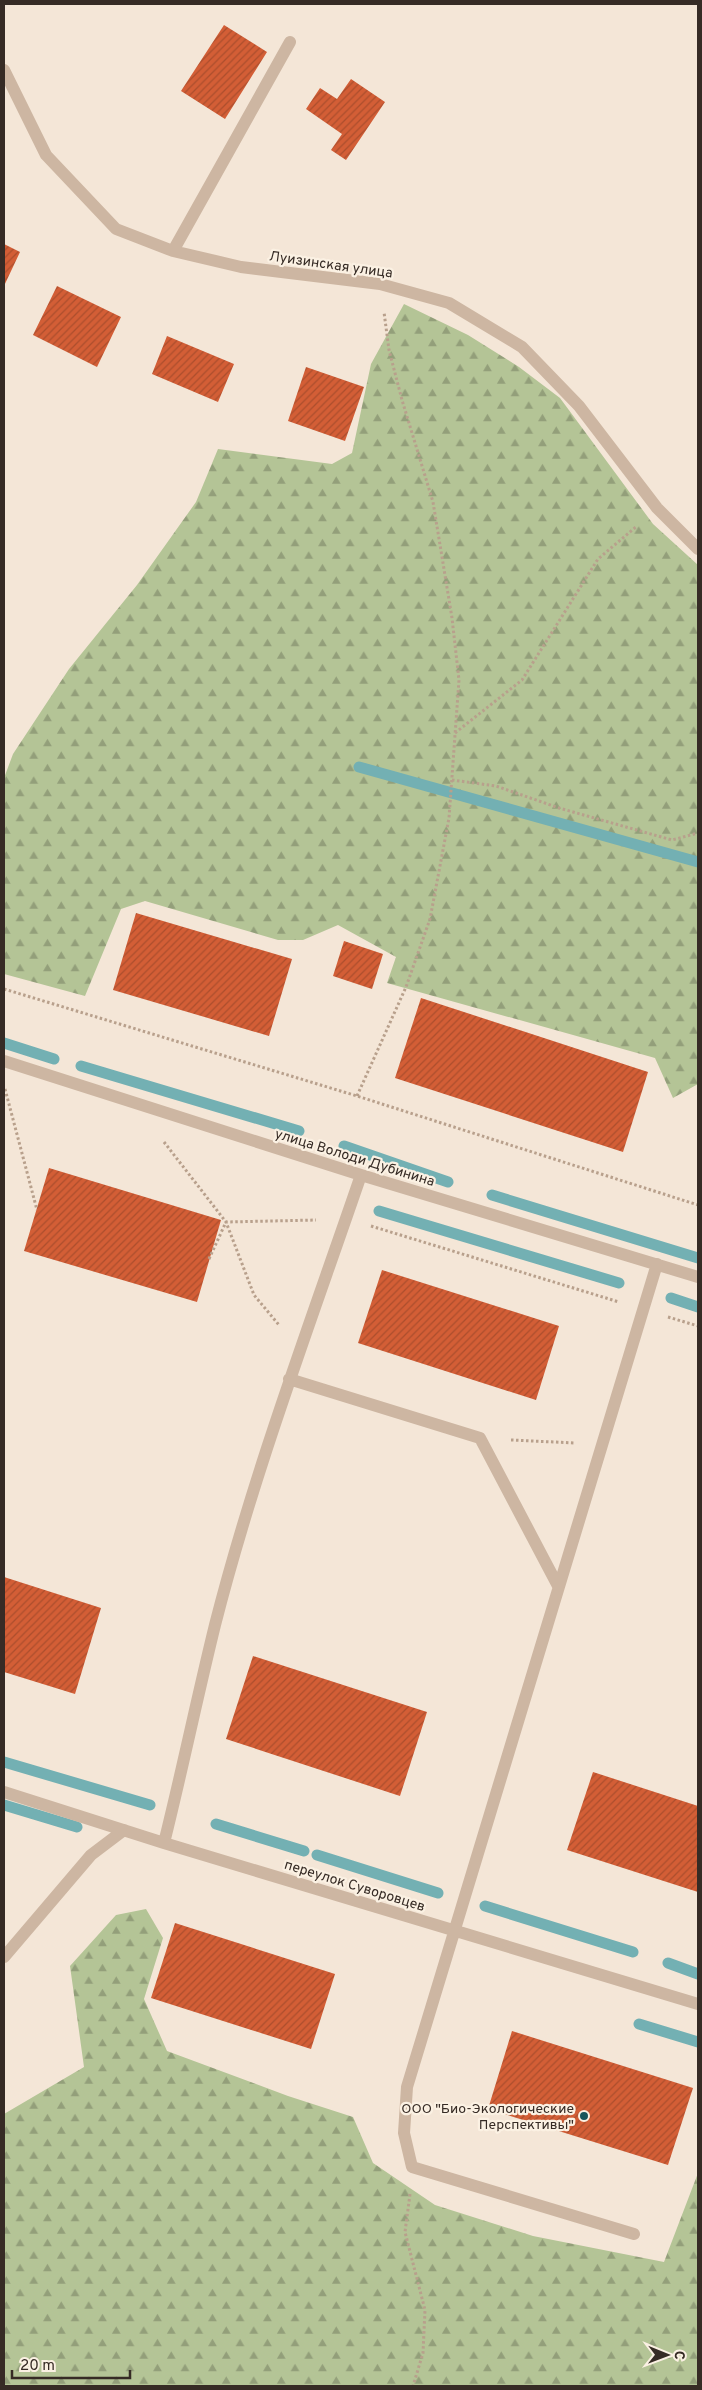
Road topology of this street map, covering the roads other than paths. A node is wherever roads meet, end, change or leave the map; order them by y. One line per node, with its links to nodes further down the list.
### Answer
1 (290, 42): 3 (street)
2 (4, 70): 3 (street, Луизинская улица)
3 (173, 251): 4 (street, Луизинская улица)
4 (698, 550)
5 (4, 1061): 6 (street, улица Володи Дубинина)
6 (361, 1175): 7 (street, улица Володи Дубинина); 9 (street)
7 (657, 1264): 8 (street, улица Володи Дубинина); 10 (street)
8 (698, 1277)
9 (289, 1379): 10 (street); 13 (street)
10 (558, 1586): 14 (street)
11 (4, 1792): 12 (street, переулок Суворовцев)
12 (124, 1830): 13 (street, переулок Суворовцев); 15 (street)
13 (164, 1843): 14 (street, переулок Суворовцев)
14 (456, 1932): 16 (street, переулок Суворовцев); 17 (street)
15 (4, 1957)
16 (698, 2004)
17 (634, 2234)

